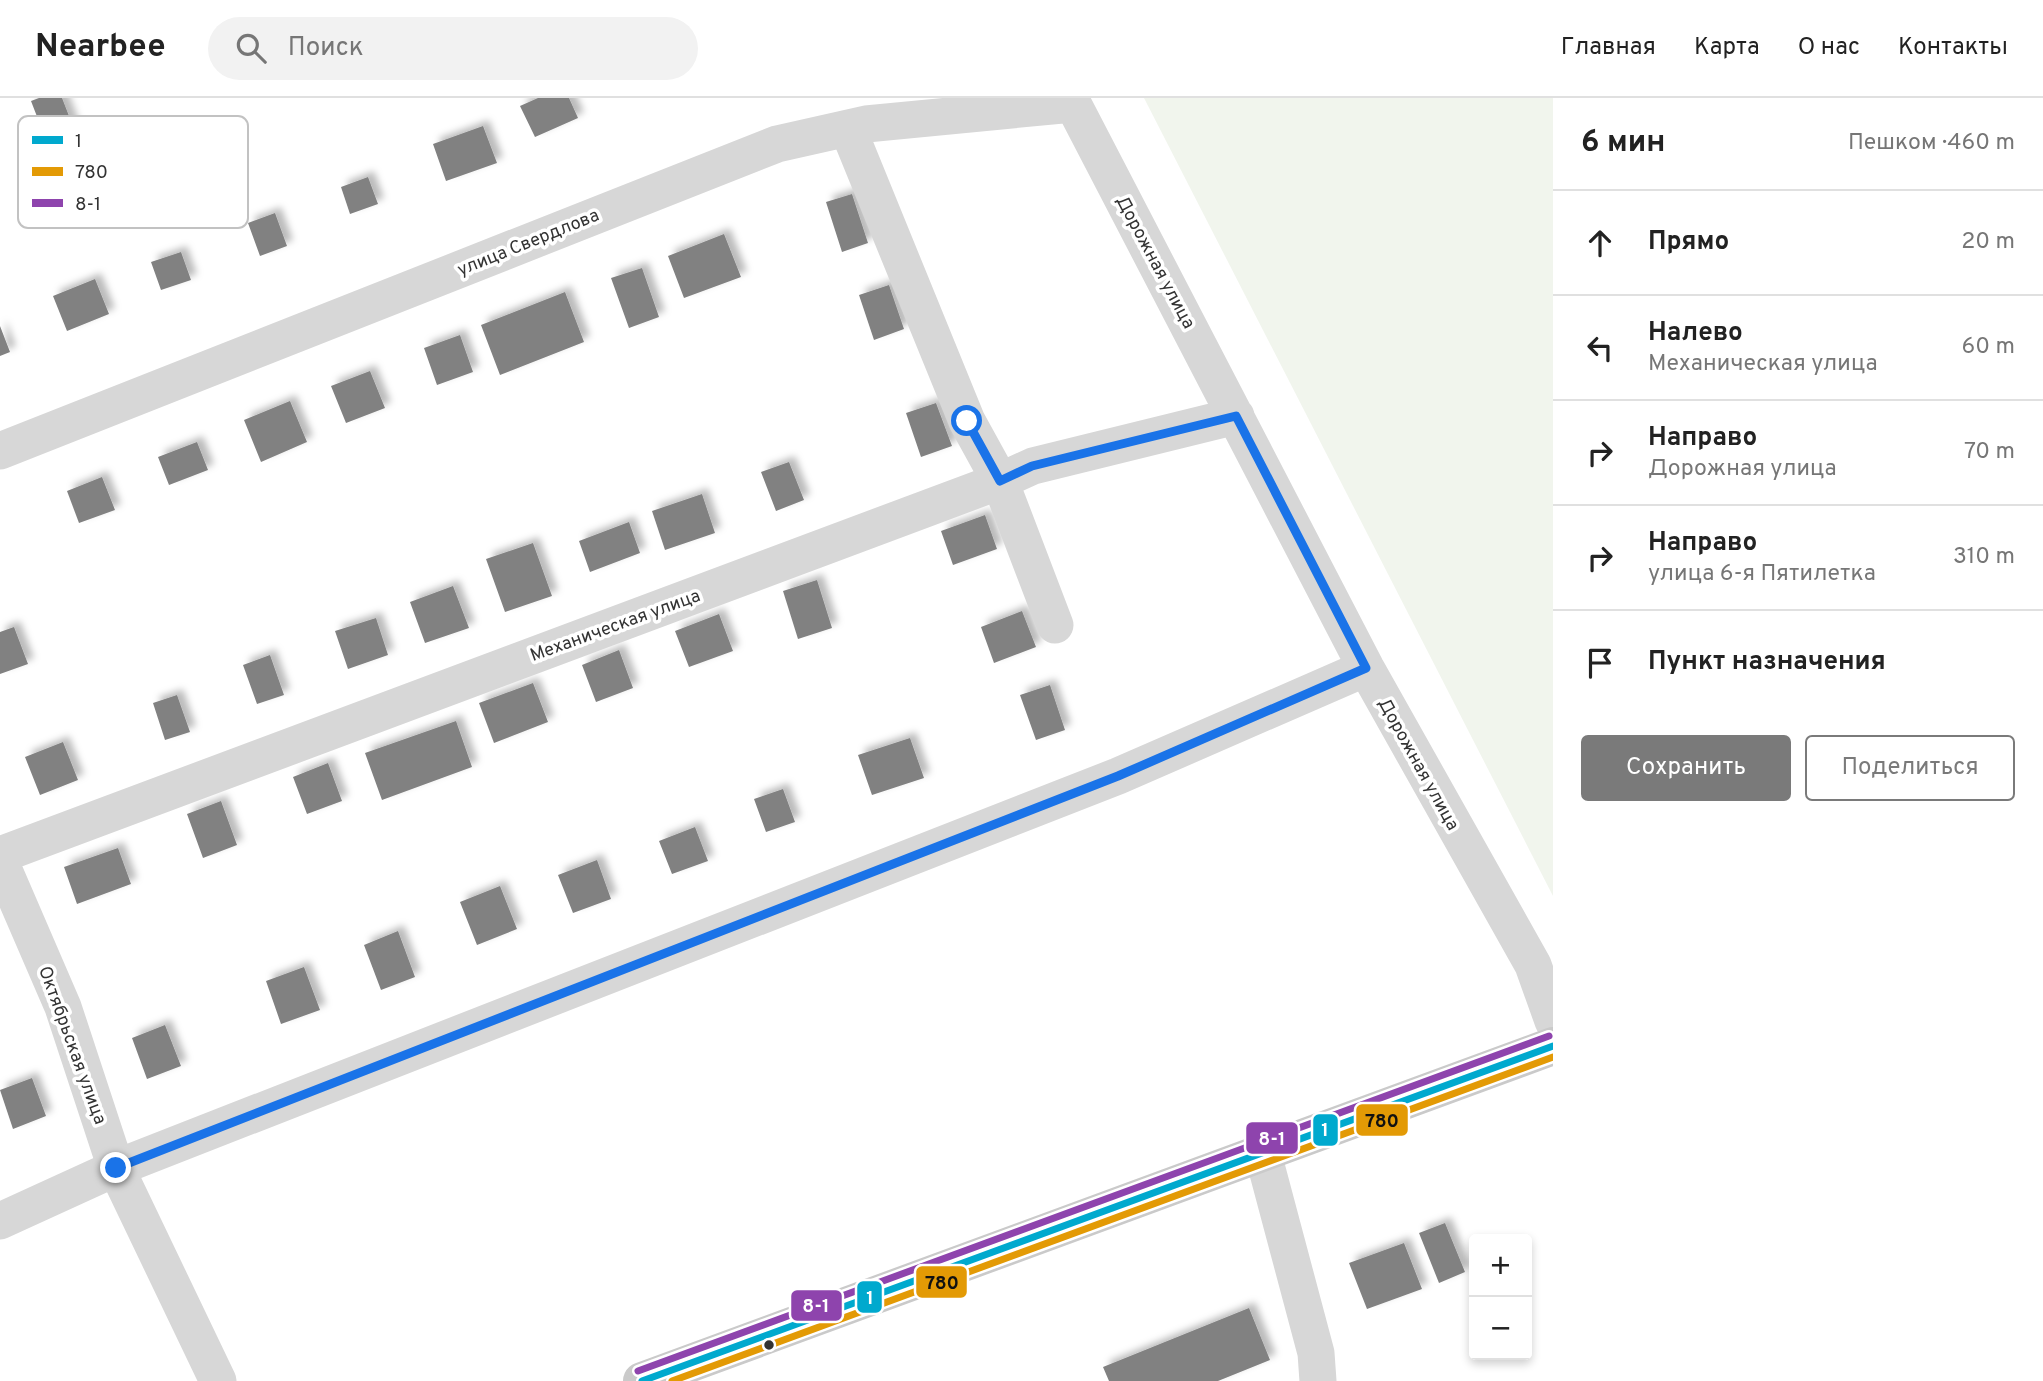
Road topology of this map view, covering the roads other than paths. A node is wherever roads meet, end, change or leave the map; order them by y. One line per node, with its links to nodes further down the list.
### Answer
1 (1072, 101): 2 (street, улица Свердлова); 3 (street, Дорожная улица)
2 (848, 129): 4 (street, улица Свердлова); 5 (street)
3 (1236, 416): 5 (street, Механическая улица); 7 (street, Дорожная улица)
4 (0, 451)
5 (1000, 481): 6 (street); 8 (street, Механическая улица)
6 (1055, 625)
7 (1366, 668): 10 (street, Дорожная улица); 13 (street)
8 (0, 855)
9 (0, 861): 13 (street, Октябрьская улица)
10 (1553, 1021)
11 (1553, 1046): 12 (main road)
12 (1263, 1154): 16 (main road); 17 (street)
13 (116, 1168): 14 (street); 15 (street, Октябрьская улица)
14 (0, 1221)
15 (218, 1381)
16 (642, 1381)
17 (1318, 1381)

